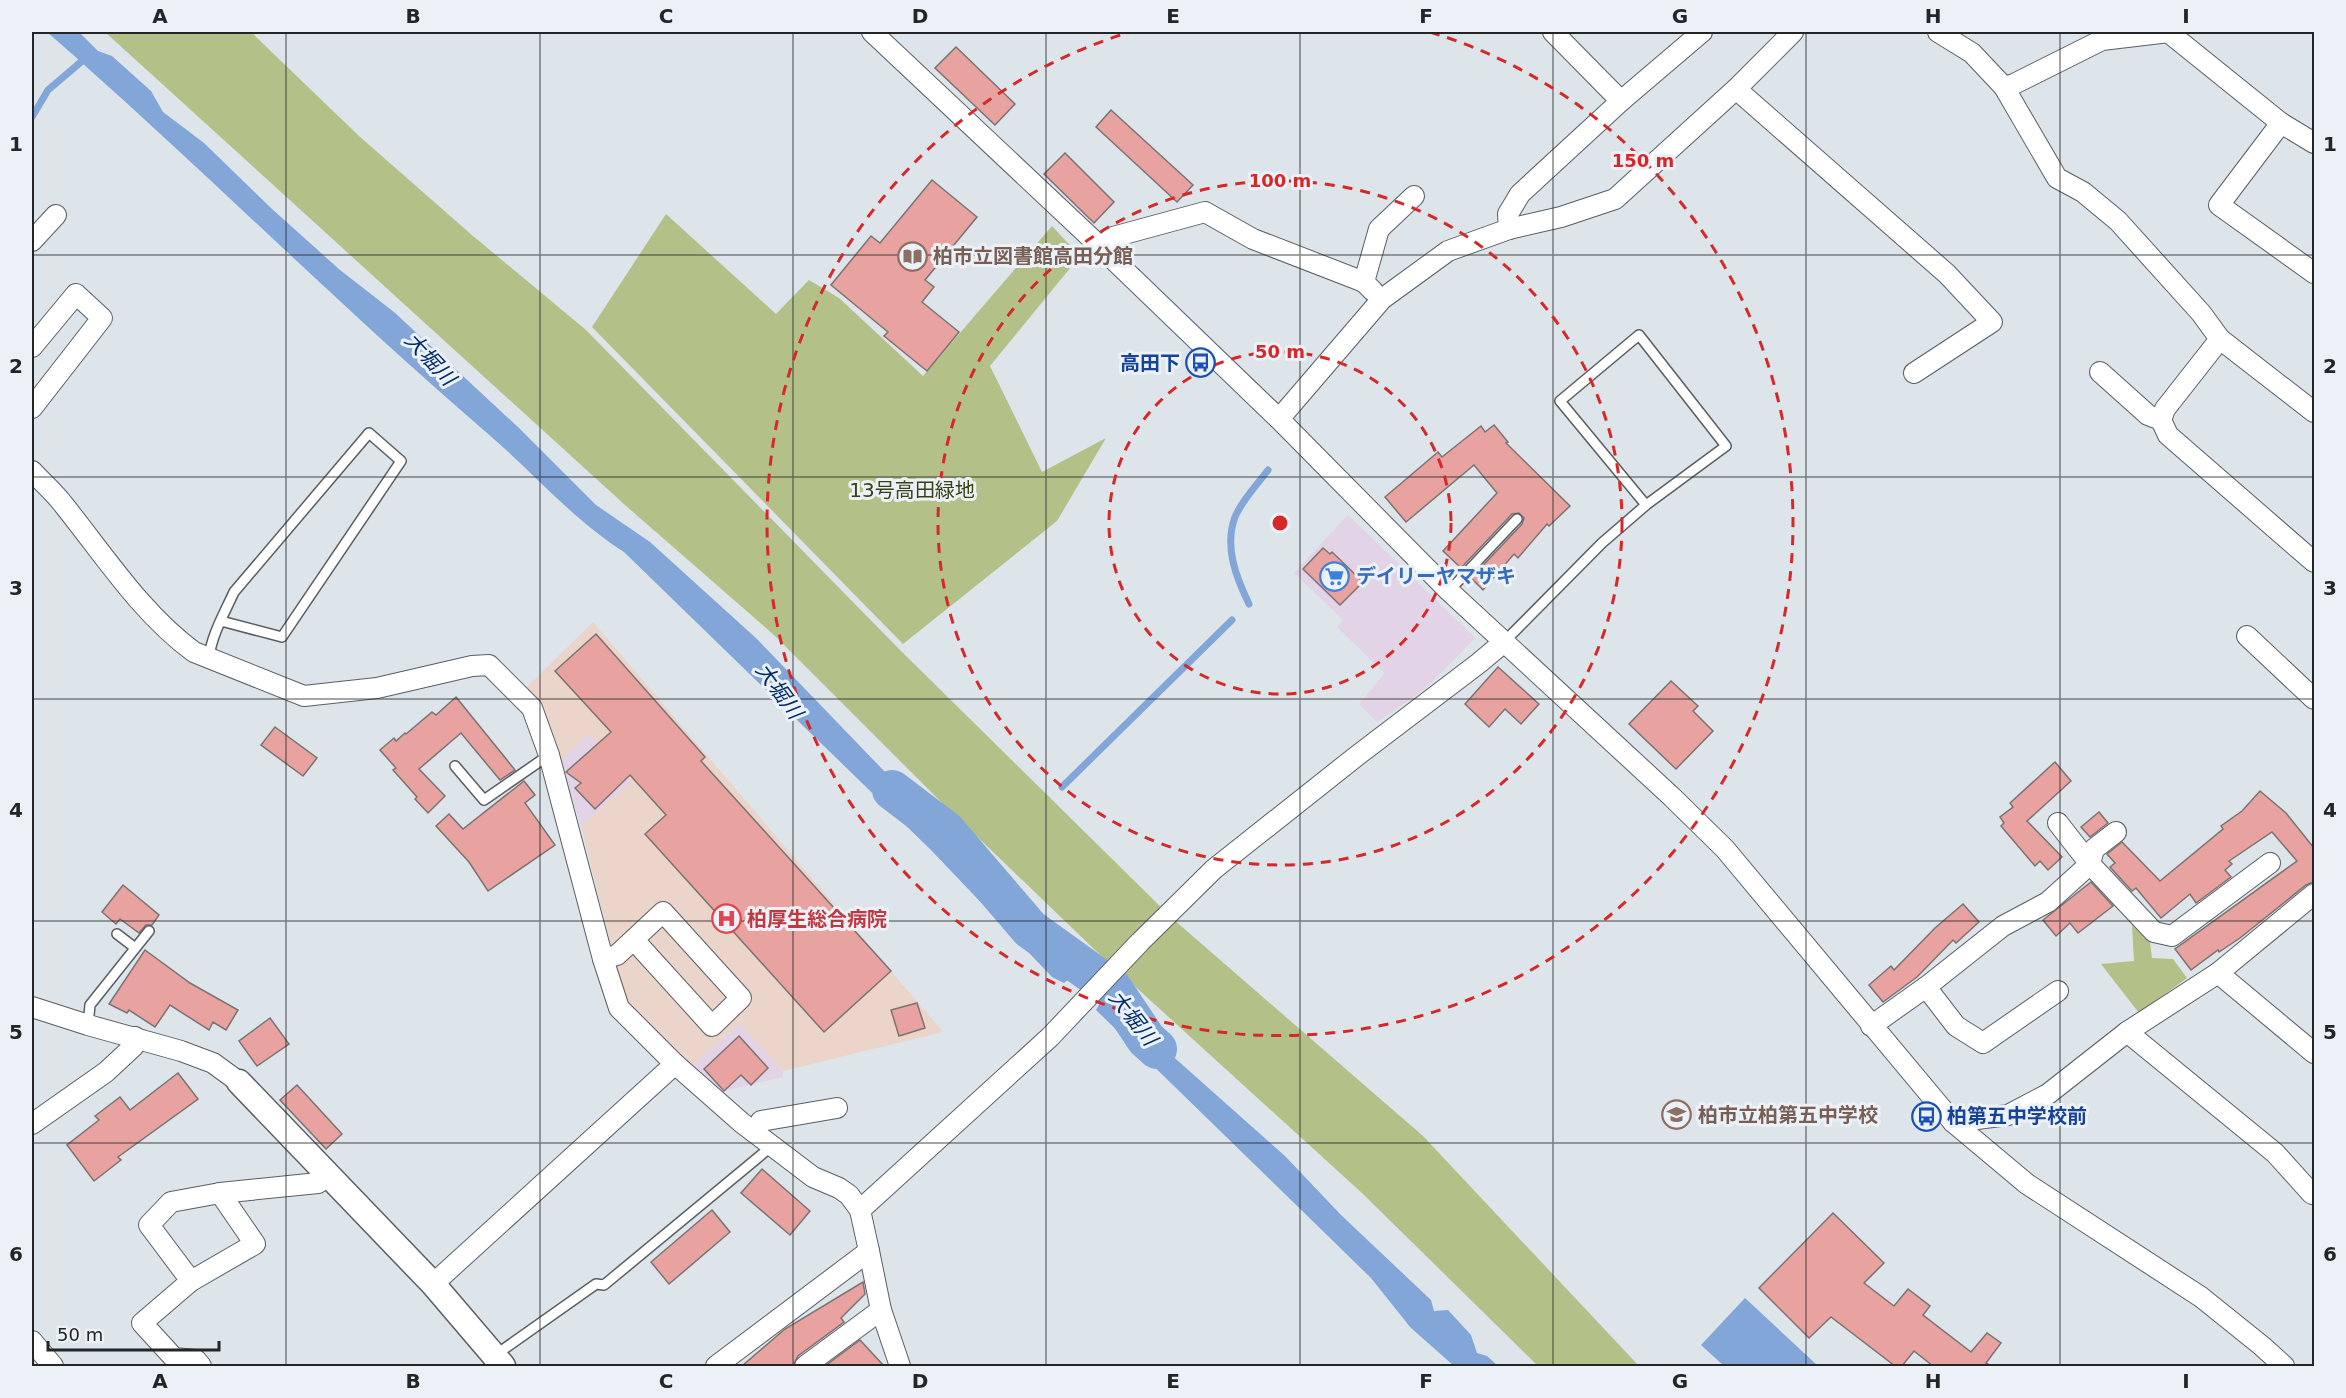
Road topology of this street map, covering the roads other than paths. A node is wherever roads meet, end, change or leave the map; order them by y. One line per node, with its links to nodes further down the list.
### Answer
1 (872, 32): 16 (street)
2 (1553, 32): 9 (street)
3 (1702, 32): 9 (street)
4 (1793, 32): 8 (street)
5 (1938, 32): 7 (street)
6 (2169, 32): 7 (street); 10 (street)
7 (2004, 87): 20 (street)
8 (1736, 89): 14 (street); 23 (street)
9 (1621, 101): 14 (street)
10 (2281, 123): 11 (street); 17 (street)
11 (2314, 143)
12 (1414, 196): 18 (street)
13 (56, 215): 15 (street)
14 (1509, 229): 19 (street)
15 (32, 241)
16 (1101, 247): 18 (street); 26 (street)
17 (2314, 273)
18 (1364, 282): 19 (street)
19 (1382, 299): 26 (street)
20 (2220, 339): 25 (street); 27 (street)
21 (32, 347): 24 (street)
22 (2100, 372): 27 (street)
23 (1914, 373)
24 (32, 408)
25 (2314, 412)
26 (1279, 419): 32 (street)
27 (2161, 420): 31 (street)
28 (32, 471): 36 (street)
29 (1646, 505): 29 (lane); 35 (lane)
30 (1517, 519): 32 (lane)
31 (2314, 562)
32 (1449, 591): 35 (street)
33 (221, 621): 33 (lane); 36 (lane)
34 (2247, 636): 37 (street)
35 (1504, 642): 55 (street); 69 (street)
36 (209, 658): 38 (street)
37 (2314, 699)
38 (549, 755): 39 (lane); 49 (street)
39 (455, 765)
40 (2058, 823): 43 (street)
41 (2116, 832): 43 (street)
42 (2270, 863): 43 (street)
43 (2090, 864): 51 (street)
44 (2314, 894): 50 (street)
45 (149, 931): 48 (lane)
46 (117, 934): 48 (lane)
47 (634, 940): 47 (street); 49 (street)
48 (134, 947): 54 (lane)
49 (603, 959): 59 (street)
50 (2217, 972): 56 (street); 58 (street)
51 (1926, 987): 52 (street); 55 (street)
52 (2058, 991)
53 (32, 1006): 54 (street)
54 (88, 1025): 57 (street)
55 (1871, 1026): 62 (street)
56 (2127, 1032): 62 (street); 68 (street)
57 (135, 1037): 60 (street); 63 (street)
58 (2314, 1053)
59 (675, 1064): 64 (street); 72 (street)
60 (239, 1082): 66 (street)
61 (837, 1108): 64 (street)
62 (1953, 1122): 81 (street)
63 (32, 1124)
64 (754, 1132): 65 (street)
65 (772, 1146): 69 (street); 75 (lane)
66 (328, 1174): 67 (street); 72 (street)
67 (220, 1193): 71 (street); 71 (street)
68 (2314, 1193)
69 (860, 1209): 70 (street)
70 (869, 1251): 73 (street); 78 (street)
71 (191, 1281): 77 (street)
72 (433, 1284): 75 (street)
73 (881, 1310): 79 (street); 80 (street)
74 (32, 1341): 76 (street)
75 (499, 1361)
76 (53, 1366)
77 (201, 1366)
78 (716, 1366)
79 (805, 1366)
80 (900, 1366)
81 (2284, 1366)

